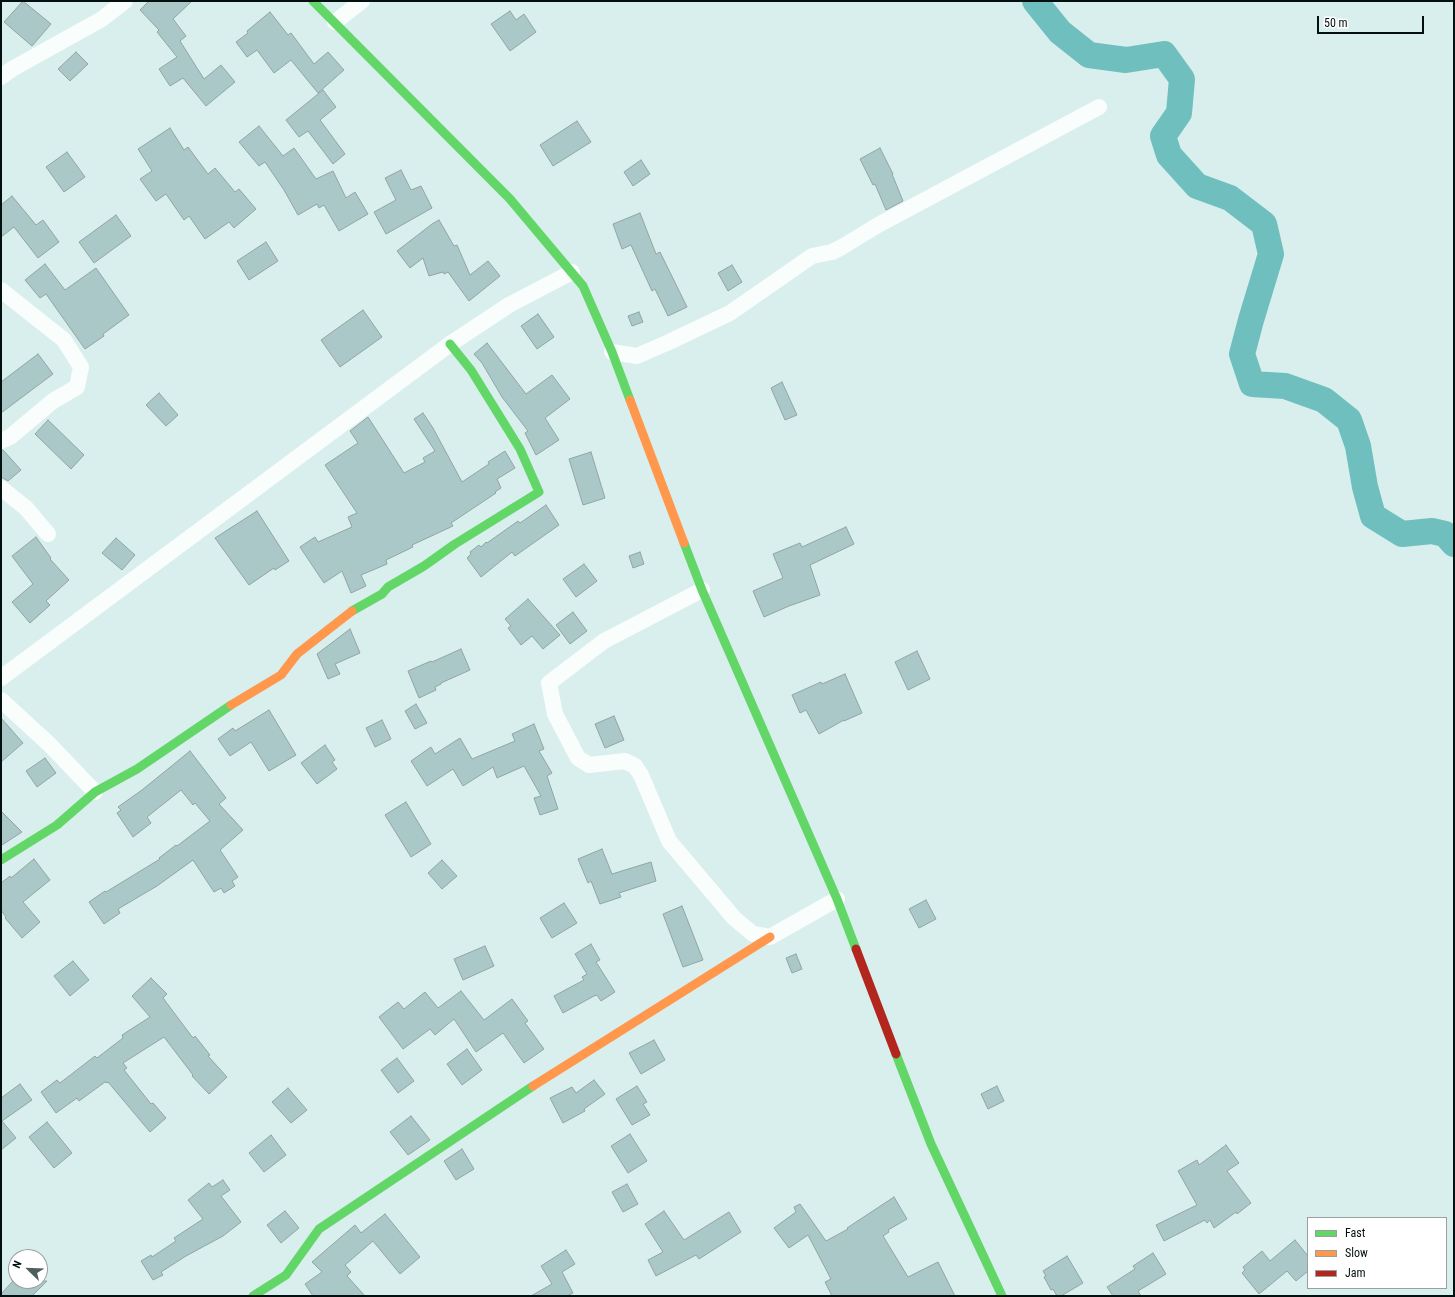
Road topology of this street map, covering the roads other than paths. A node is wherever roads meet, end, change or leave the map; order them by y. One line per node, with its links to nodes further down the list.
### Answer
1 (125, 1): 5 (street)
2 (313, 1): 4 (main road)
3 (362, 1): 4 (street)
4 (335, 22): 7 (main road)
5 (1, 77)
6 (1099, 107): 10 (street)
7 (572, 272): 9 (street); 10 (main road)
8 (1, 290): 11 (street)
9 (450, 344): 15 (street); 17 (main road)
10 (612, 352): 14 (main road)
11 (1, 441)
12 (1, 488): 13 (street)
13 (48, 534)
14 (702, 590): 19 (main road); 20 (street)
15 (1, 678)
16 (1, 700): 17 (street)
17 (95, 792): 18 (main road)
18 (1, 860)
19 (837, 899): 20 (street); 22 (main road)
20 (770, 937): 21 (main road)
21 (253, 1296)
22 (1002, 1296)

